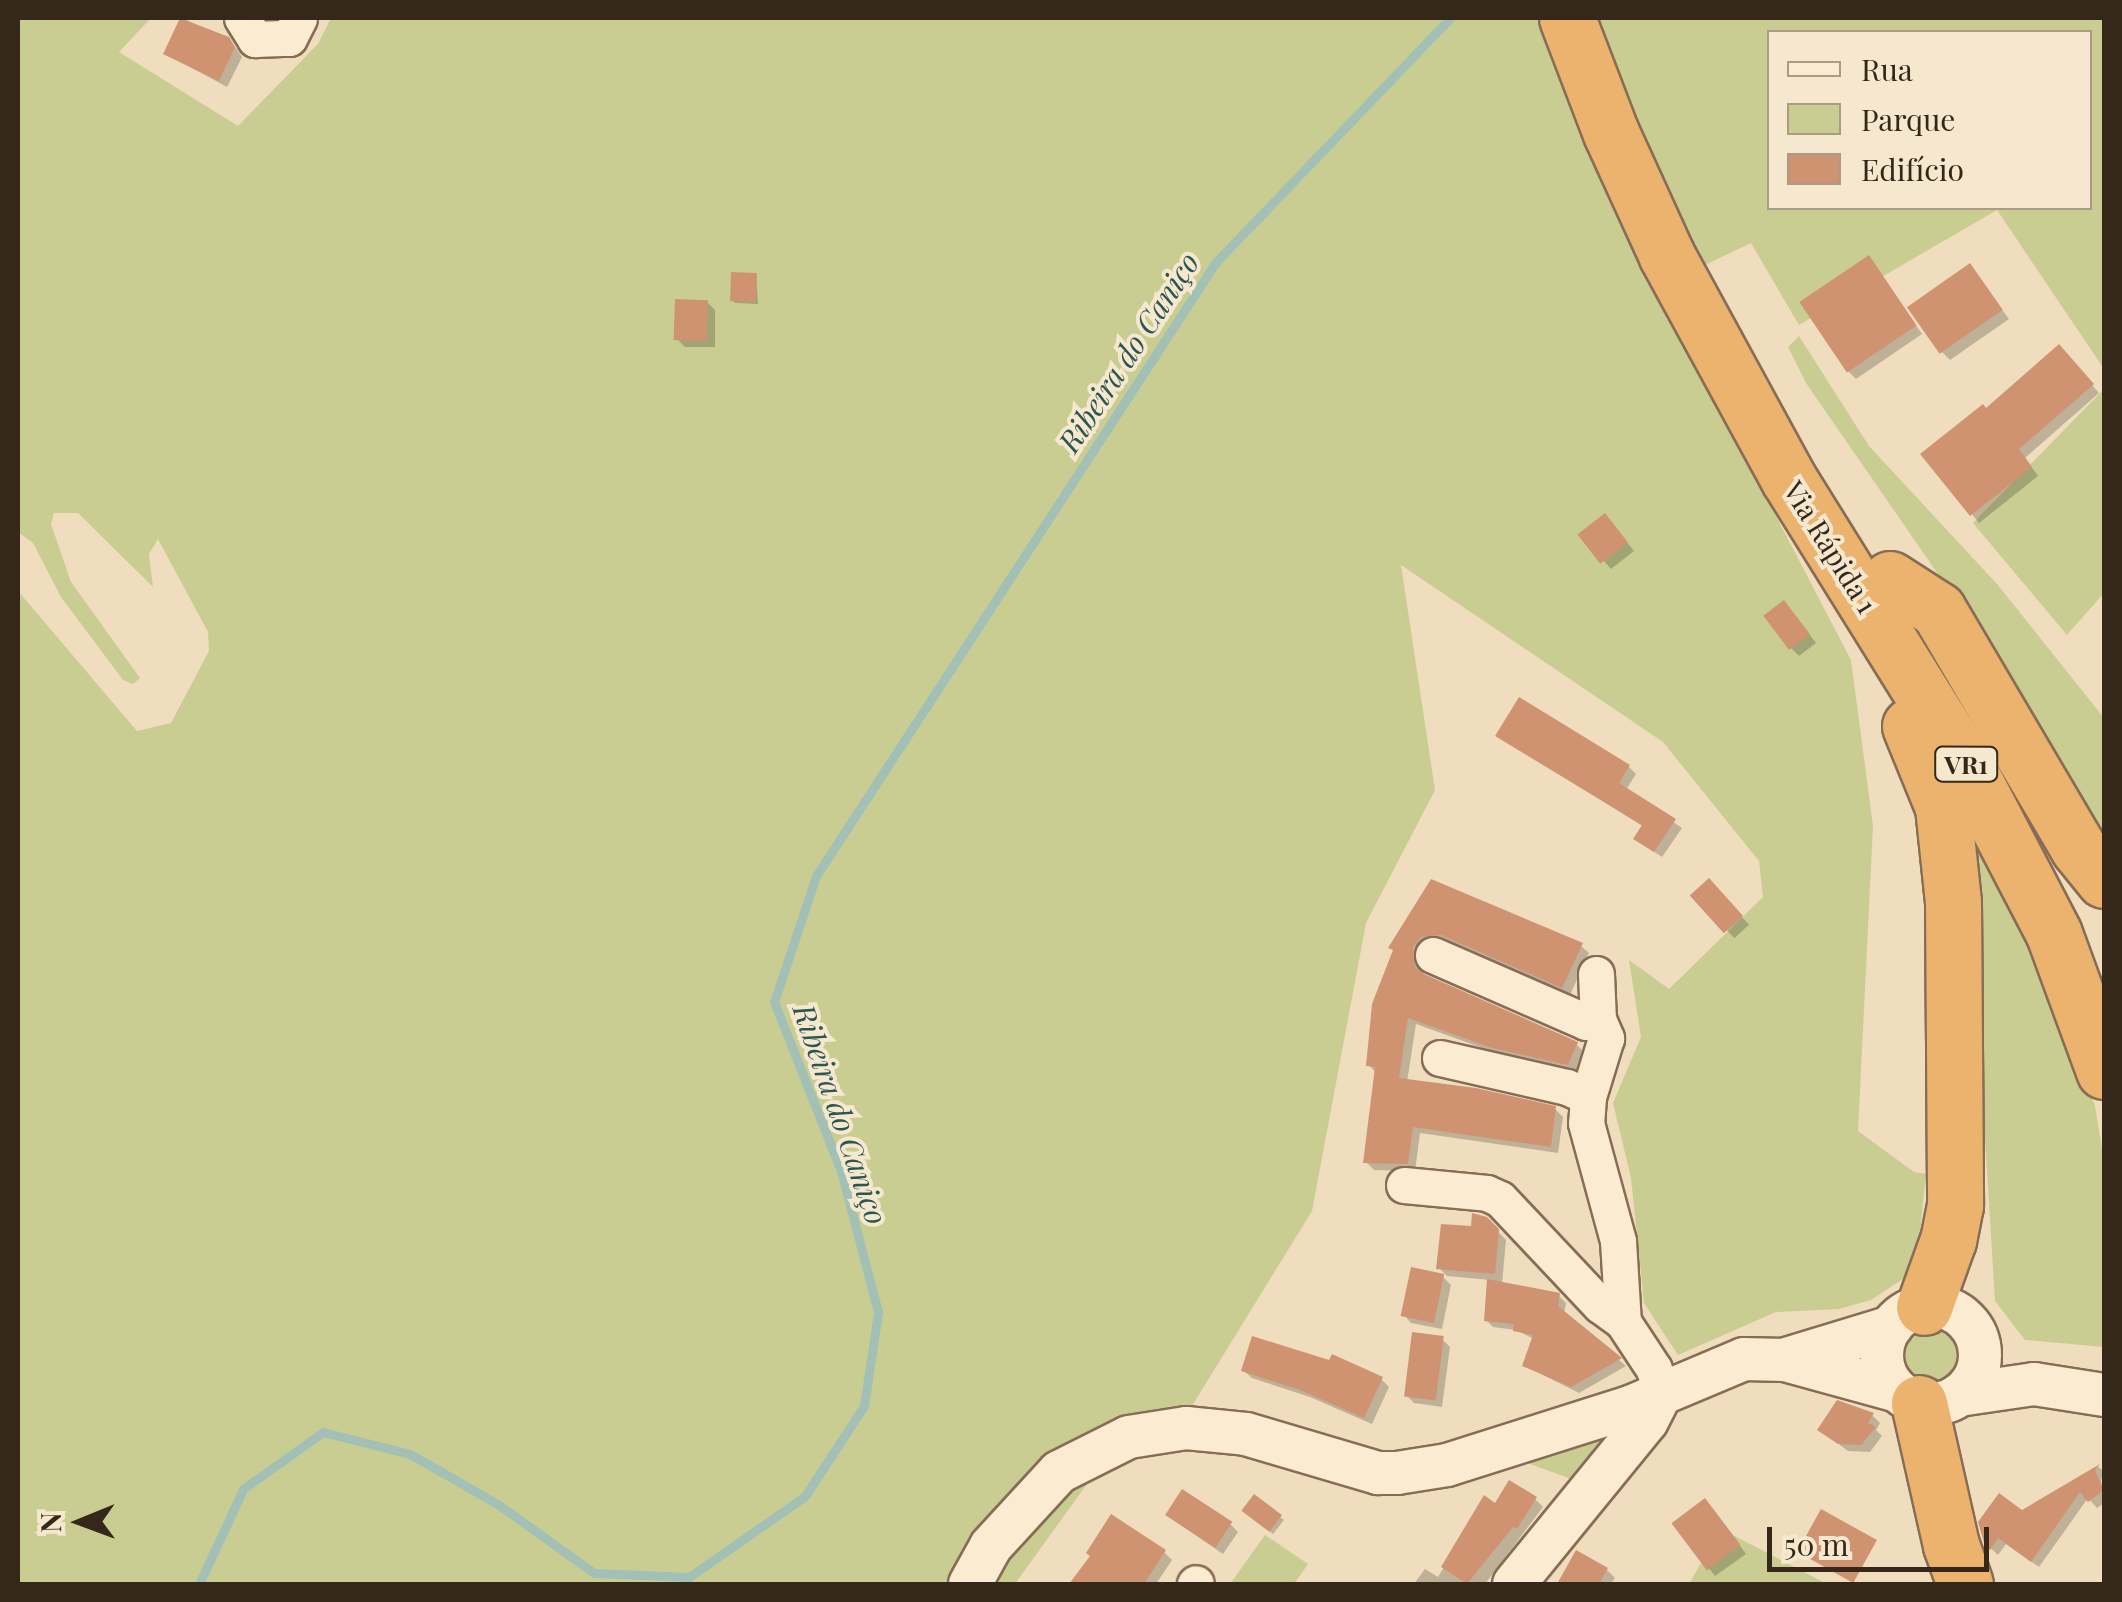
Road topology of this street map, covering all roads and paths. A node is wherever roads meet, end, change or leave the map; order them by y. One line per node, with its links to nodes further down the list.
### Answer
1 (242, 18): 2 (street)
2 (299, 18)
3 (1568, 18): 5 (highway, Via Rápida 1 / VR1)
4 (1607, 18): 5 (highway, Via Rápida 1 / VR1)
5 (1743, 365): 6 (highway, Via Rápida 1 / VR1); 7 (highway, Via Rápida 1 / VR1)
6 (1788, 478): 14 (highway, Via Rápida 1 / VR1); 17 (highway)
7 (1890, 579): 8 (highway); 10 (highway, Via Rápida 1 / VR1)
8 (2104, 880)
9 (1433, 955): 12 (street)
10 (2104, 966)
11 (1596, 974): 12 (street)
12 (1598, 1018): 15 (street)
13 (1440, 1058): 15 (street)
14 (2104, 1071)
15 (1588, 1097): 18 (street)
16 (1404, 1186): 18 (street)
17 (1908, 1317): 19 (street); 20 (street); 24 (street)
18 (1623, 1322): 22 (street)
19 (1980, 1352): 21 (street); 24 (street)
20 (1786, 1360): 22 (street); 24 (street)
21 (2034, 1384): 23 (street); 24 (street)
22 (1661, 1394): 25 (street); 26 (street)
23 (2104, 1395)
24 (1925, 1396): 27 (highway)
25 (970, 1584)
26 (1514, 1584)
27 (1964, 1584)

